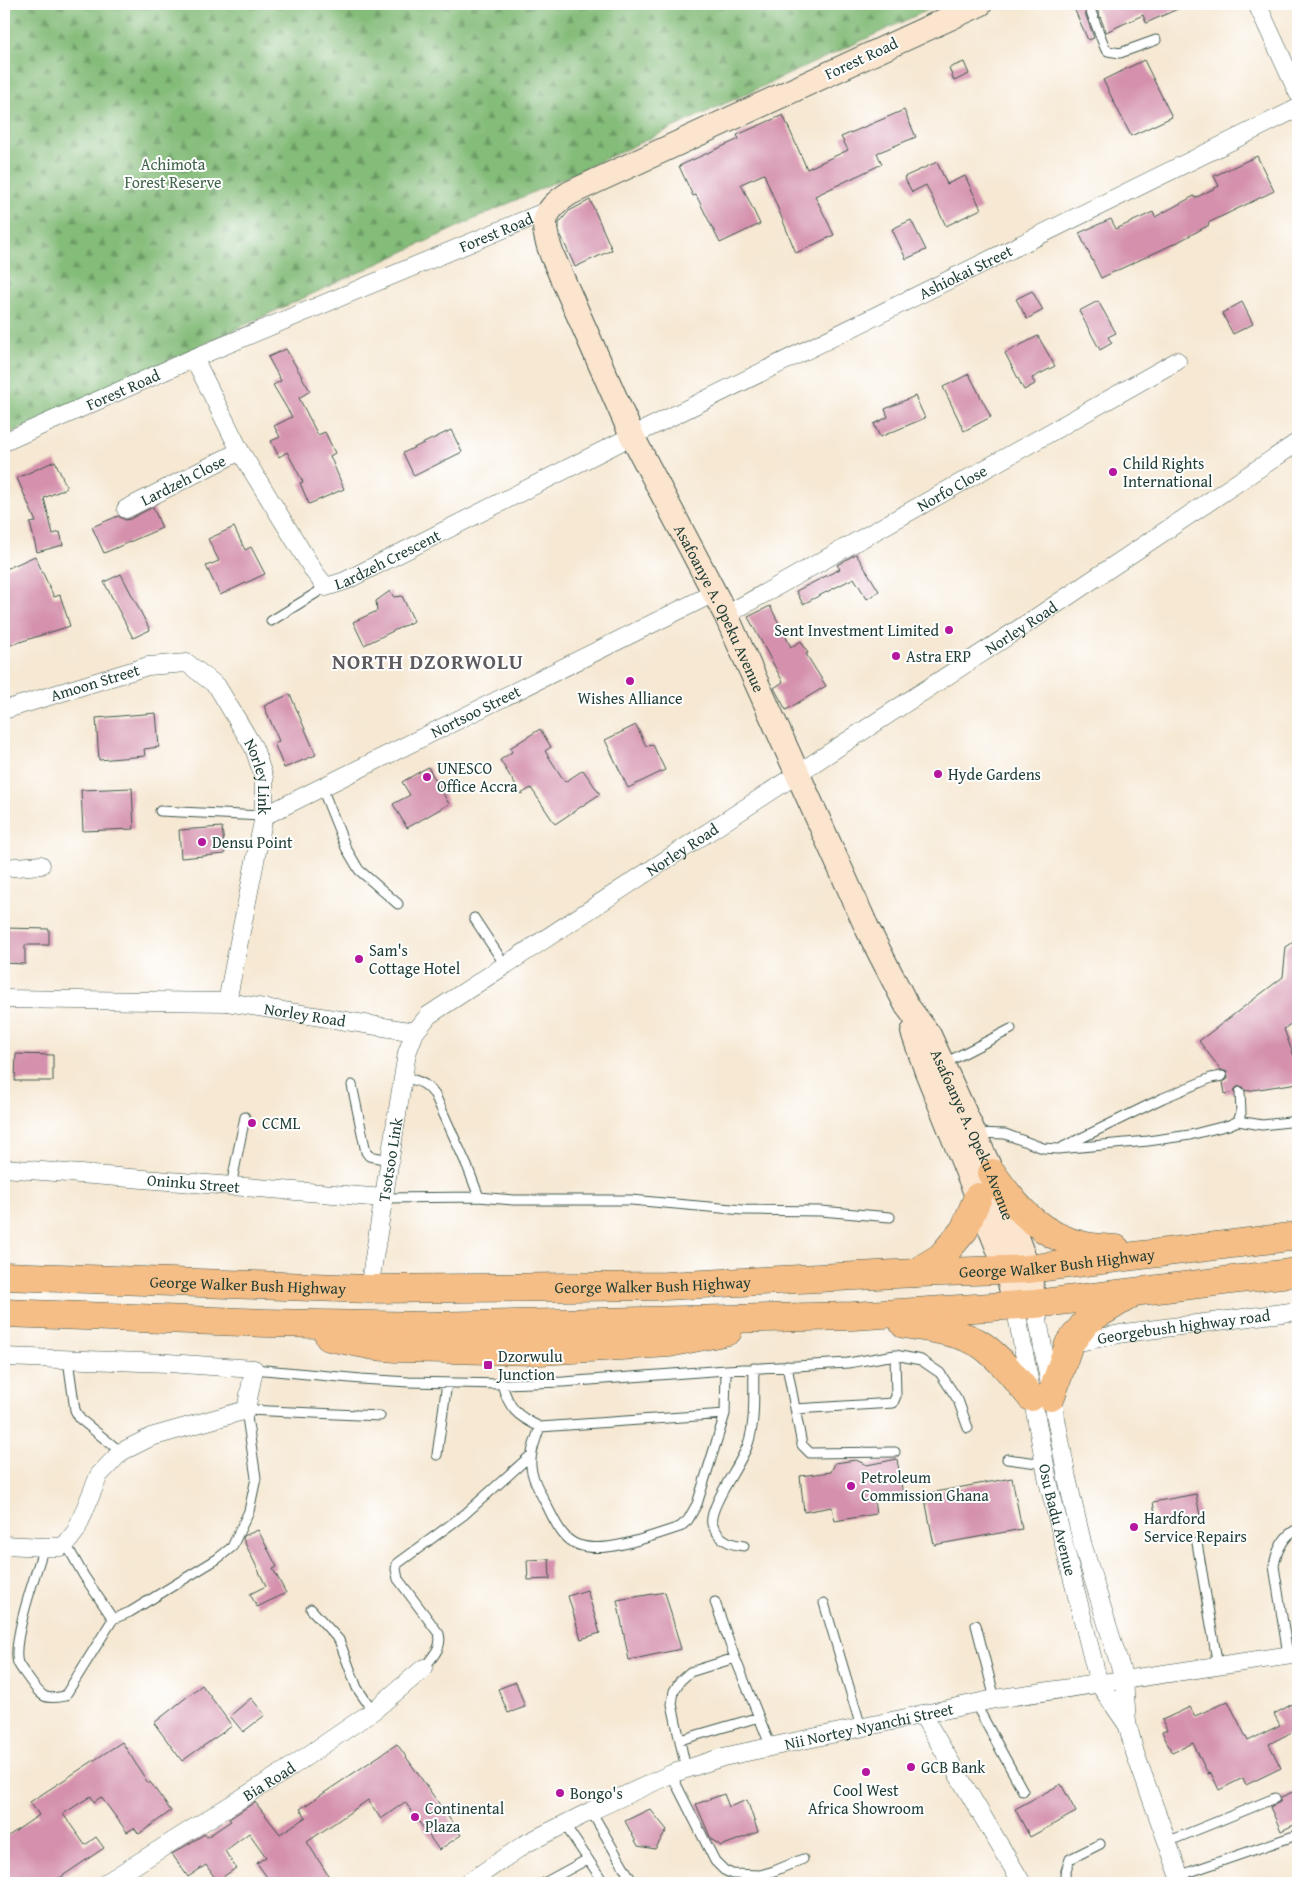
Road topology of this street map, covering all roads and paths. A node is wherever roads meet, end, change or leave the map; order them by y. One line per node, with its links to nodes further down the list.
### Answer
1 (980, 4): 7 (main road, Forest Road)
2 (1088, 4): 4 (lane)
3 (1257, 4): 5 (street)
4 (1156, 40)
5 (1298, 93)
6 (1298, 108): 10 (street, Ashiokai Street)
7 (549, 210): 8 (street, Forest Road); 10 (main road, Asafoanye A. Opeku Avenue)
8 (194, 358): 11 (street, Forest Road); 13 (street, Lardzeh Crescent)
9 (1177, 361): 17 (street, Norfo Close)
10 (632, 436): 15 (street, Lardzeh Crescent); 16 (main road, Asafoanye A. Opeku Avenue)
11 (4, 442)
12 (1298, 442): 21 (street, Norley Road)
13 (240, 451): 14 (street, Lardzeh Close); 15 (street, Lardzeh Crescent)
14 (126, 509)
15 (326, 587): 18 (lane)
16 (714, 592): 17 (main road, Asafoanye A. Opeku Avenue); 22 (street, Nortsoo Street)
17 (726, 615): 21 (main road, Asafoanye A. Opeku Avenue)
18 (272, 621)
19 (186, 663): 20 (street, Amoon Street); 24 (street, Norley Link)
20 (4, 710)
21 (797, 774): 29 (street, Norley Road); 32 (main road, Asafoanye A. Opeku Avenue)
22 (322, 788): 24 (street, Nortsoo Street); 27 (lane)
23 (160, 811): 24 (lane)
24 (264, 816): 31 (street, Norley Link)
25 (41, 865): 26 (street)
26 (4, 868)
27 (398, 904)
28 (474, 918): 29 (lane)
29 (505, 965): 34 (street, Norley Road)
30 (4, 999): 31 (street, Norley Road)
31 (227, 1002): 34 (street, Norley Road)
32 (907, 1006): 35 (main road, Asafoanye A. Opeku Avenue); 50 (main road, Asafoanye A. Opeku Avenue)
33 (1011, 1029): 35 (lane)
34 (415, 1032): 37 (street, Tsotsoo Link)
35 (943, 1065): 43 (main road, Asafoanye A. Opeku Avenue)
36 (1222, 1076): 44 (lane)
37 (403, 1078): 45 (street, Tsotsoo Link); 49 (lane)
38 (352, 1085): 45 (lane)
39 (1240, 1092): 41 (lane)
40 (245, 1117): 48 (lane)
41 (1238, 1121): 42 (lane); 44 (lane)
42 (1298, 1121)
43 (972, 1133): 44 (lane); 47 (main road, Asafoanye A. Opeku Avenue)
44 (1058, 1149)
45 (389, 1160): 51 (street, Tsotsoo Link)
46 (4, 1168): 48 (street, Oninku Street)
47 (992, 1173): 56 (highway); 57 (main road, Asafoanye A. Opeku Avenue)
48 (231, 1186): 51 (street, Oninku Street)
49 (479, 1197): 51 (lane); 52 (lane)
50 (978, 1197): 57 (main road, Asafoanye A. Opeku Avenue); 59 (highway)
51 (384, 1198): 61 (street, Tsotsoo Link)
52 (890, 1217)
53 (1298, 1228): 55 (highway)
54 (1298, 1236): 55 (highway, George Walker Bush Highway)
55 (1256, 1241): 56 (highway, George Walker Bush Highway)
56 (1160, 1254): 57 (highway, George Walker Bush Highway)
57 (1017, 1270): 59 (highway, George Walker Bush Highway); 63 (main road)
58 (1298, 1272): 62 (highway)
59 (915, 1273): 61 (highway, George Walker Bush Highway)
60 (4, 1276): 61 (highway, George Walker Bush Highway)
61 (369, 1289)
62 (1136, 1292): 63 (highway); 67 (highway)
63 (1025, 1305): 66 (highway); 77 (street, Osu Badu Avenue)
64 (1298, 1311): 67 (street, Georgebush highway road)
65 (4, 1313): 66 (highway)
66 (853, 1316): 77 (highway)
67 (1069, 1344): 77 (highway)
68 (895, 1355): 71 (lane); 78 (lane); 83 (lane)
69 (4, 1357): 70 (street)
70 (68, 1360): 72 (street); 84 (lane)
71 (787, 1366): 73 (lane); 78 (lane)
72 (254, 1368): 75 (lane); 79 (street)
73 (754, 1368): 74 (lane); 94 (lane)
74 (726, 1370): 76 (lane); 80 (lane)
75 (447, 1383): 76 (lane); 87 (lane)
76 (502, 1384): 82 (lane)
77 (1041, 1397): 89 (street, Osu Badu Avenue); 105 (street, Osu Badu Avenue)
78 (795, 1409): 85 (lane)
79 (246, 1410): 81 (lane); 84 (street); 99 (lane)
80 (726, 1414): 82 (lane); 86 (lane)
81 (380, 1416)
82 (540, 1427): 86 (lane)
83 (968, 1428)
84 (121, 1452): 92 (street)
85 (895, 1452)
86 (531, 1454): 104 (lane)
87 (437, 1455)
88 (1007, 1459): 89 (lane)
89 (1044, 1464): 106 (street, Osu Badu Avenue)
90 (1298, 1528): 101 (lane)
91 (1197, 1543): 103 (lane)
92 (66, 1544): 95 (street); 99 (lane)
93 (4, 1545): 95 (street)
94 (744, 1546)
95 (44, 1547): 99 (lane)
96 (715, 1602): 102 (lane)
97 (824, 1603): 113 (lane)
98 (310, 1609): 109 (lane)
99 (113, 1619)
100 (976, 1625): 107 (lane)
101 (1293, 1655): 103 (street, Nii Nortey Nyanchi Street)
102 (735, 1658): 111 (lane); 114 (lane)
103 (1218, 1666): 105 (street, Nii Nortey Nyanchi Street)
104 (424, 1668): 109 (street, Bia Road)
105 (1124, 1680): 106 (street, Nii Nortey Nyanchi Street); 112 (street, Osu Badu Avenue)
106 (1099, 1684): 107 (street, Nii Nortey Nyanchi Street); 112 (street, Osu Badu Avenue)
107 (995, 1700): 108 (street, Nii Nortey Nyanchi Street)
108 (975, 1703): 110 (street, Nii Nortey Nyanchi Street); 117 (lane)
109 (373, 1711): 127 (street, Bia Road)
110 (922, 1714): 113 (street, Nii Nortey Nyanchi Street); 132 (street)
111 (759, 1717): 114 (lane); 115 (lane)
112 (1127, 1723): 122 (street, Osu Badu Avenue)
113 (861, 1727): 115 (street, Nii Nortey Nyanchi Street)
114 (680, 1740): 116 (lane)
115 (771, 1747): 116 (street, Nii Nortey Nyanchi Street)
116 (678, 1772): 119 (street, Nii Nortey Nyanchi Street); 125 (lane)
117 (1023, 1791)
118 (1275, 1798): 122 (lane)
119 (591, 1812): 120 (street, Nii Nortey Nyanchi Street); 131 (lane)
120 (565, 1824): 124 (lane); 128 (street, Nii Nortey Nyanchi Street)
121 (1294, 1836): 126 (lane)
122 (1167, 1842): 126 (street, Osu Badu Avenue)
123 (1100, 1844): 133 (lane)
124 (588, 1859): 129 (lane); 130 (lane)
125 (803, 1859)
126 (1175, 1881)
127 (106, 1883)
128 (468, 1883)
129 (544, 1883)
130 (604, 1883)
131 (632, 1883)
132 (1022, 1883)
133 (1066, 1883)

